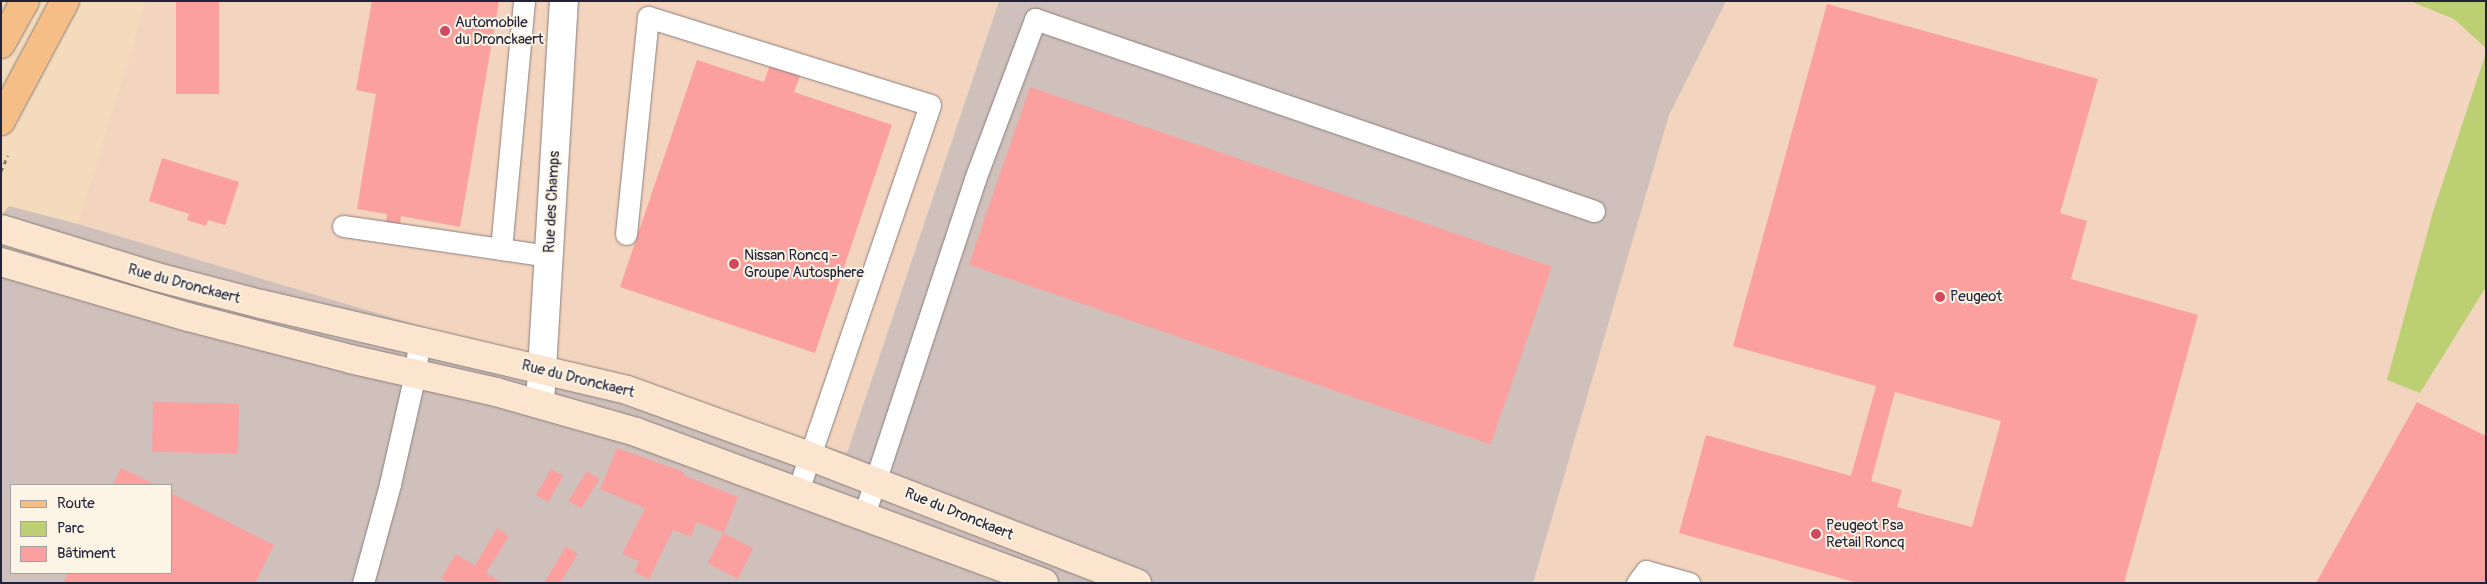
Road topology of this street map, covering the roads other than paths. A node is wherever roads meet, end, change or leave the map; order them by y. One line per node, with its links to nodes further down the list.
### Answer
1 (25, 1): 5 (main road)
2 (65, 1): 6 (main road)
3 (524, 1): 11 (lane)
4 (564, 1): 12 (street, Rue des Champs)
5 (1, 44)
6 (1, 121)
7 (1594, 211): 19 (lane)
8 (344, 226): 11 (lane)
9 (1, 229): 14 (main road, Rue du Dronckaert)
10 (626, 234): 18 (lane)
11 (501, 250): 12 (lane)
12 (548, 256): 15 (street, Rue des Champs)
13 (1, 262): 16 (main road, Rue du Dronckaert)
14 (419, 341): 15 (main road, Rue du Dronckaert); 16 (lane)
15 (542, 368): 17 (street, Rue des Champs); 18 (main road, Rue du Dronckaert)
16 (415, 374): 17 (main road, Rue du Dronckaert); 22 (lane)
17 (540, 403): 20 (main road, Rue du Dronckaert)
18 (809, 456): 19 (main road, Rue du Dronckaert); 20 (lane)
19 (875, 481): 21 (lane); 24 (main road, Rue du Dronckaert)
20 (798, 491): 21 (main road, Rue du Dronckaert)
21 (864, 516): 23 (main road, Rue du Dronckaert)
22 (362, 583)
23 (1044, 583)
24 (1137, 583)
25 (1637, 583): 26 (lane)
26 (1689, 583)

